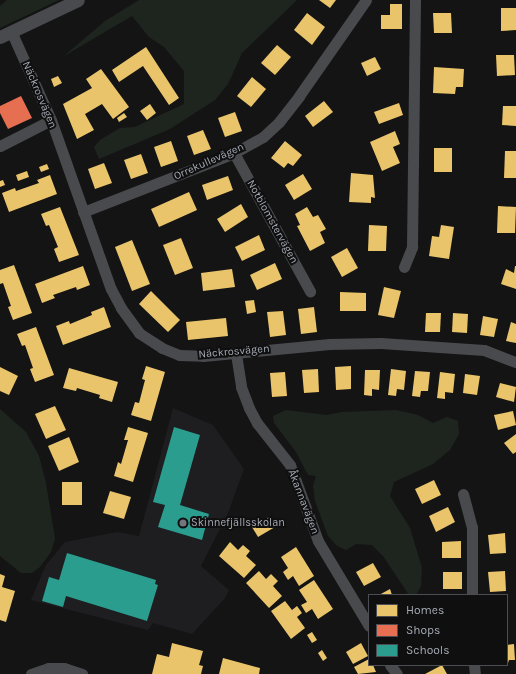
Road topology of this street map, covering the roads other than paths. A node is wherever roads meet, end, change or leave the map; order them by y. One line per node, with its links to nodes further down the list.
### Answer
1 (78, 0): 4 (street)
2 (366, 0): 7 (street, Orrekullevägen)
3 (415, 0): 9 (street)
4 (6, 34): 5 (street, Näckrosvägen)
5 (51, 120): 6 (street); 8 (street, Näckrosvägen)
6 (0, 146)
7 (234, 153): 8 (street, Orrekullevägen); 10 (street, Notblomstervägen)
8 (83, 212): 11 (street, Näckrosvägen)
9 (404, 267)
10 (310, 291)
11 (236, 354): 12 (street, Näckrosvägen); 15 (street, Åkannavägen)
12 (516, 362)
13 (463, 494): 14 (street)
14 (472, 594)
15 (368, 624)
16 (391, 666): 19 (street)
17 (31, 674): 18 (street)
18 (82, 674)
19 (397, 674)

